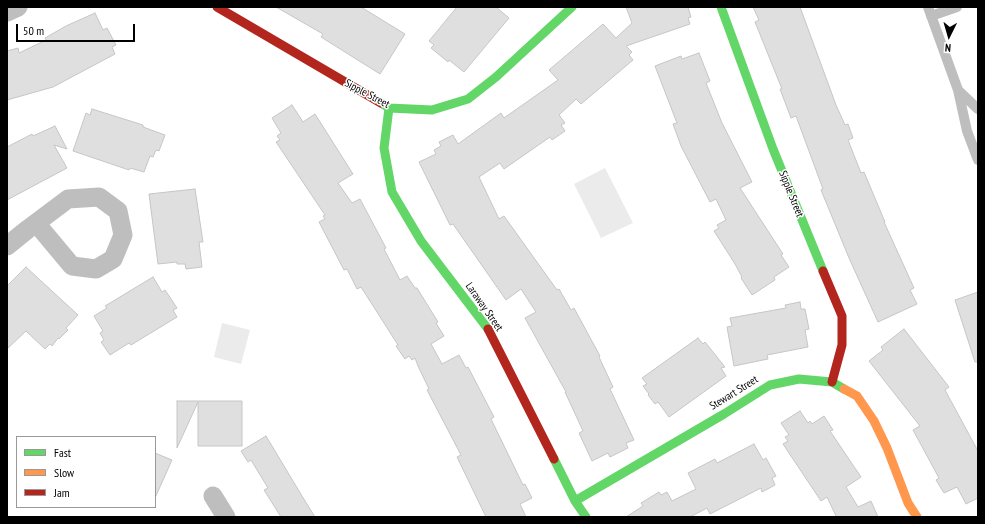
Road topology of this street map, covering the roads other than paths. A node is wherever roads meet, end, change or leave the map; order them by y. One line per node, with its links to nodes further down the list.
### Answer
1 (18, 7): 6 (street)
2 (217, 7): 9 (street, Sipple Street)
3 (572, 7): 9 (street, Sipple Street)
4 (721, 7): 14 (street, Sipple Street)
5 (957, 7): 7 (lane)
6 (7, 12)
7 (929, 12): 8 (lane)
8 (958, 90): 10 (lane); 11 (lane)
9 (388, 108): 16 (street, Laraway Street)
10 (978, 109)
11 (978, 160)
12 (36, 223): 12 (street); 13 (street)
13 (7, 246)
14 (832, 382): 16 (street, Stewart Street); 19 (street, Stewart Street)
15 (213, 496): 17 (street)
16 (576, 500): 18 (street, Laraway Street)
17 (226, 517)
18 (586, 517)
19 (917, 517)

